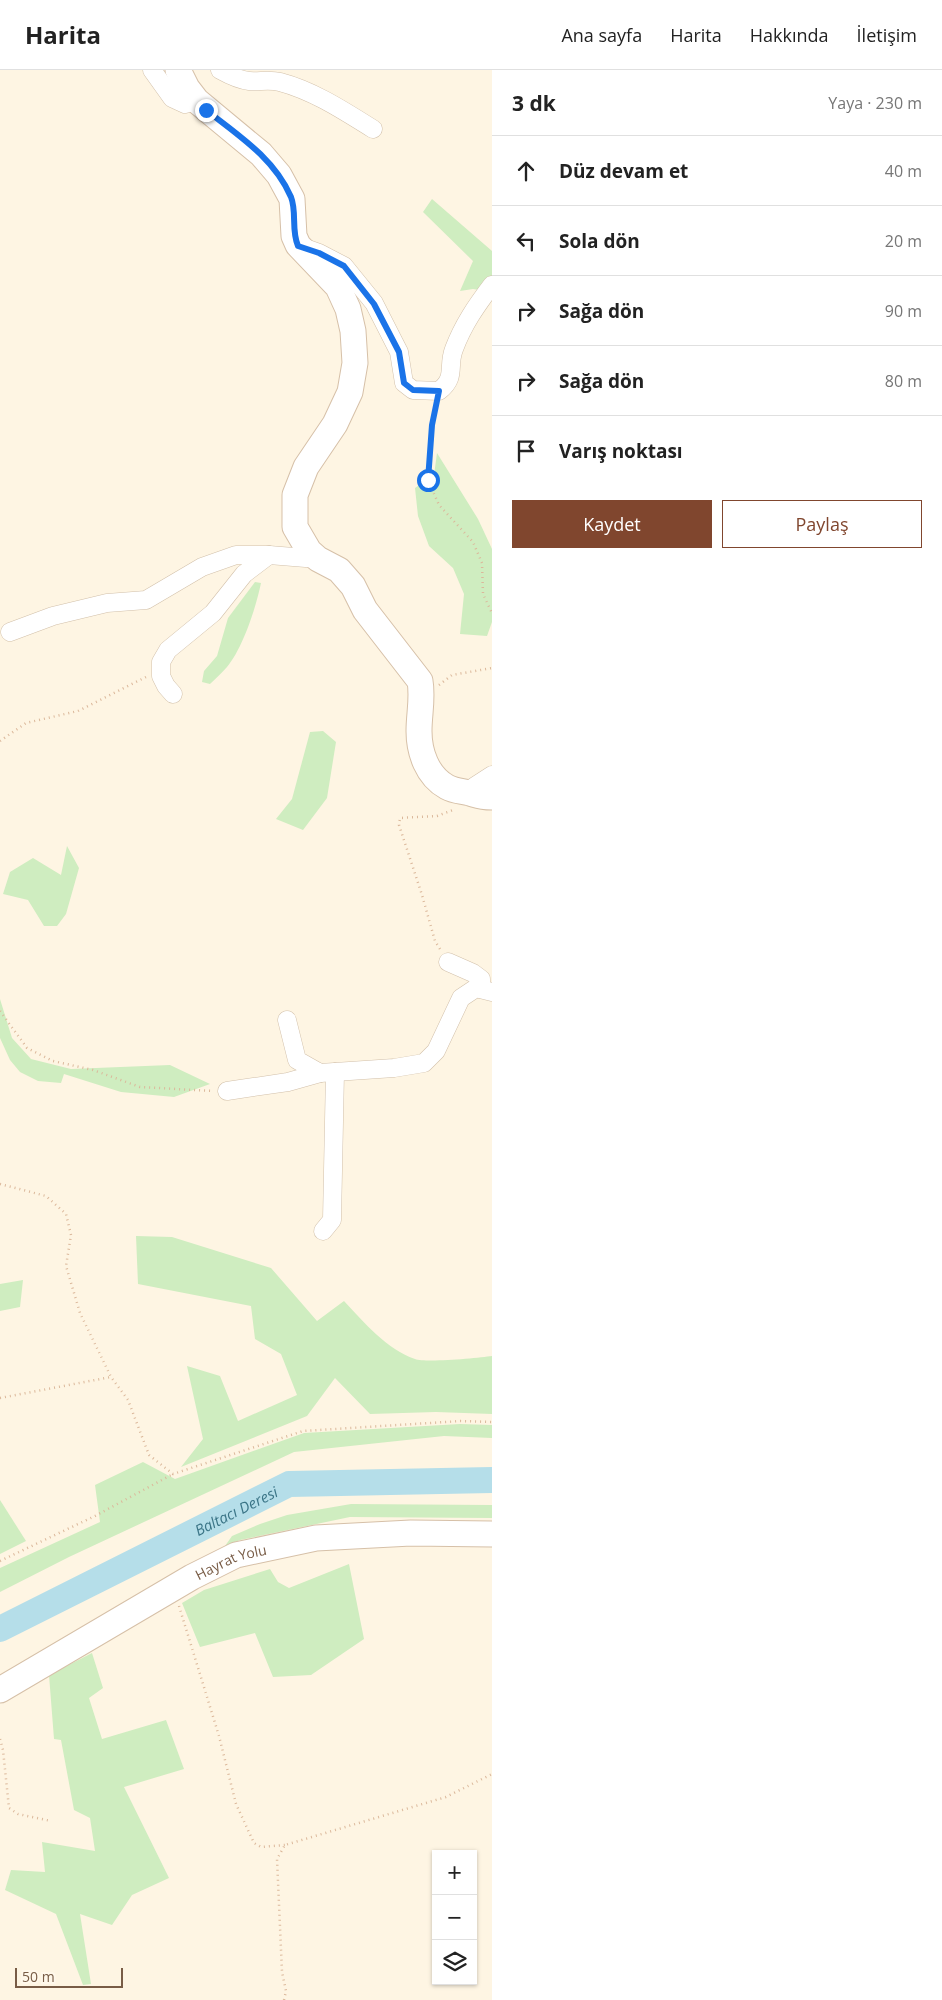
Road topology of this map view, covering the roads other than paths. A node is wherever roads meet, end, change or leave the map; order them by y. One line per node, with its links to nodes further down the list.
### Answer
1 (152, 70): 5 (street)
2 (178, 70): 5 (street)
3 (220, 70): 4 (street)
4 (261, 75): 6 (street)
5 (197, 101): 7 (street)
6 (373, 129)
7 (298, 246): 8 (street); 10 (street)
8 (492, 285)
9 (269, 555): 10 (street); 11 (street); 12 (street)
10 (318, 560): 14 (street)
11 (10, 632)
12 (173, 694)
13 (492, 775): 14 (street)
14 (476, 794)
15 (448, 962): 16 (street)
16 (487, 991): 18 (street)
17 (287, 1020): 18 (street)
18 (328, 1073): 19 (street); 20 (street)
19 (227, 1091)
20 (323, 1231)
21 (492, 1534): 22 (street, Hayrat Yolu)
22 (0, 1690)

